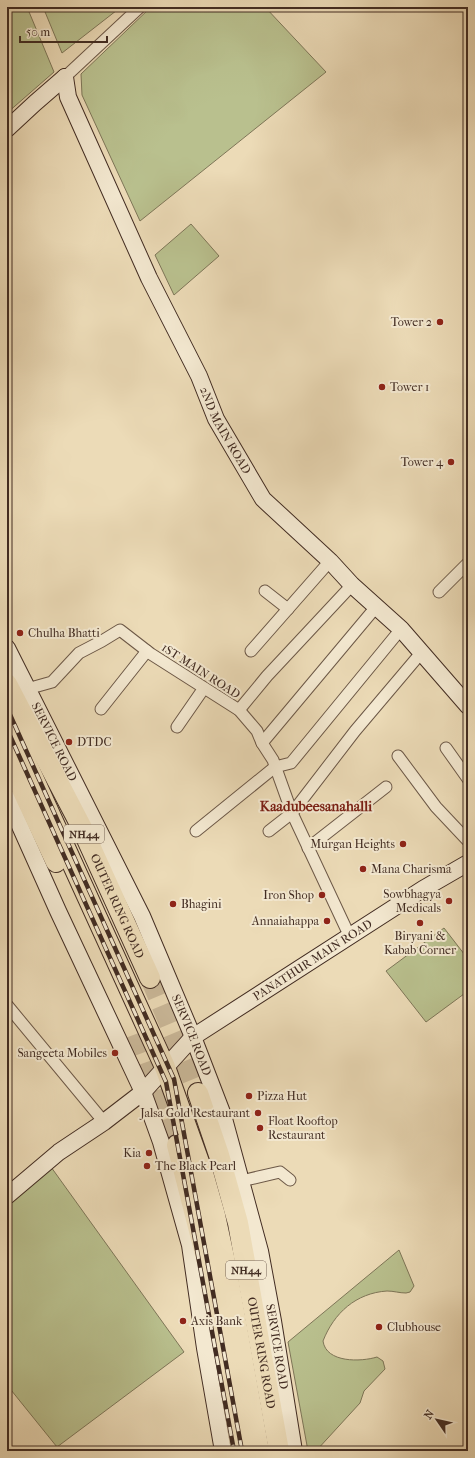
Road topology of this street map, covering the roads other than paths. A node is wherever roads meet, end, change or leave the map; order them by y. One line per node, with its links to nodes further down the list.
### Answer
1 (140, 7): 2 (street)
2 (65, 77): 3 (street); 4 (street, 2ND MAIN ROAD)
3 (7, 129)
4 (330, 561): 6 (street, 2ND MAIN ROAD); 10 (street)
5 (468, 563): 8 (street)
6 (352, 585): 9 (street, 2ND MAIN ROAD); 21 (street)
7 (265, 591): 10 (street)
8 (439, 592)
9 (376, 607): 11 (street, 2ND MAIN ROAD); 24 (street)
10 (288, 609): 14 (street)
11 (401, 630): 15 (street, 2ND MAIN ROAD); 28 (street)
12 (7, 648): 18 (street, SERVICE ROAD)
13 (147, 651): 17 (street, 1ST MAIN ROAD); 18 (street, 1ST MAIN ROAD); 20 (street)
14 (251, 651)
15 (420, 653): 19 (street, 2ND MAIN ROAD); 32 (street)
16 (7, 684): 39 (highway, OUTER RING ROAD / NH44)
17 (204, 688): 21 (street, 1ST MAIN ROAD); 23 (street)
18 (27, 689): 42 (street, SERVICE ROAD)
19 (468, 706)
20 (101, 709)
21 (239, 710): 24 (street, 1ST MAIN ROAD)
22 (7, 724): 43 (highway)
23 (177, 727)
24 (262, 743): 28 (street, 1ST MAIN ROAD)
25 (446, 748): 29 (street)
26 (7, 756): 41 (highway, NH44)
27 (398, 756): 35 (street)
28 (275, 767): 32 (street, 1ST MAIN ROAD); 33 (street)
29 (468, 779)
30 (386, 787): 36 (street)
31 (7, 798): 44 (street)
32 (292, 813): 34 (street); 36 (street, 1ST MAIN ROAD)
33 (196, 831)
34 (269, 831)
35 (468, 840)
36 (308, 848): 38 (street, 1ST MAIN ROAD)
37 (467, 866): 38 (street, PANATHUR MAIN ROAD)
38 (350, 937): 42 (street, PANATHUR MAIN ROAD)
39 (150, 978)
40 (7, 1005): 46 (street)
41 (136, 1034)
42 (193, 1037): 43 (street, PANATHUR MAIN ROAD); 49 (street, SERVICE ROAD)
43 (166, 1067): 44 (street, PANATHUR MAIN ROAD); 53 (highway)
44 (143, 1092): 46 (street, PANATHUR MAIN ROAD); 51 (street)
45 (198, 1093): 54 (highway, OUTER RING ROAD / NH44)
46 (104, 1122): 50 (street, PANATHUR MAIN ROAD)
47 (177, 1145): 52 (highway, NH44)
48 (290, 1180): 49 (street)
49 (241, 1181): 55 (street, SERVICE ROAD)
50 (7, 1196)
51 (223, 1451)
52 (241, 1451)
53 (258, 1451)
54 (279, 1451)
55 (294, 1451)

